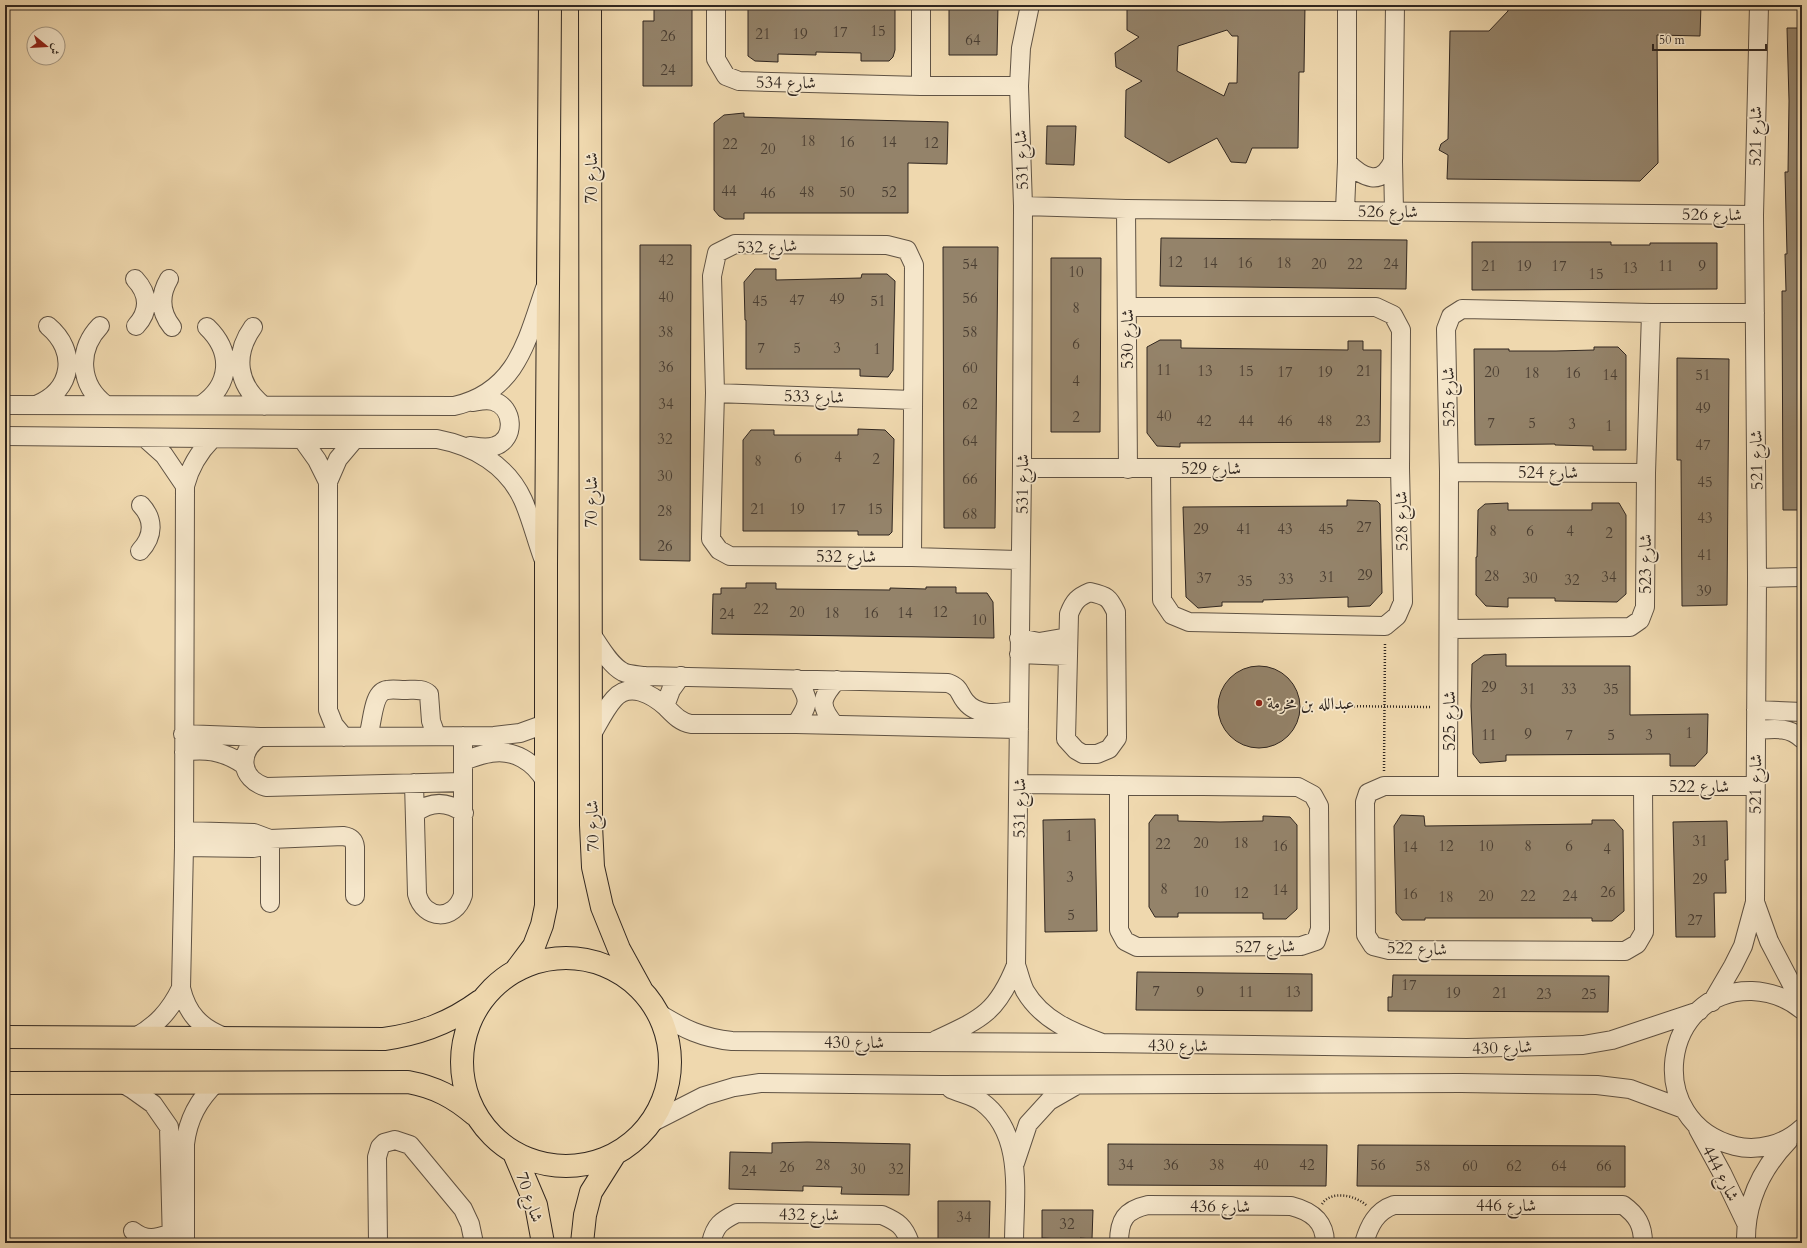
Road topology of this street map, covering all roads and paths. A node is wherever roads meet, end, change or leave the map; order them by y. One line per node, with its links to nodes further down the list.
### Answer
1 (550, 5): 20 (main road)
2 (590, 5): 61 (main road, شارع 70)
3 (716, 5): 9 (street, شارع 534)
4 (921, 5): 9 (street)
5 (1030, 5): 10 (street, شارع 531)
6 (1347, 5): 12 (street)
7 (1395, 5): 11 (street)
8 (1757, 9): 17 (street, شارع 521)
9 (921, 86): 10 (street, شارع 534)
10 (1018, 86): 13 (street, شارع 531)
11 (1393, 161): 12 (street); 16 (street)
12 (1347, 162): 15 (street)
13 (1023, 206): 14 (street, شارع 526); 44 (street, شارع 531)
14 (1126, 209): 15 (street, شارع 526); 21 (street, شارع 530)
15 (1345, 210): 16 (street, شارع 526)
16 (1394, 211): 17 (street, شارع 526)
17 (1754, 215): 22 (street, شارع 521)
18 (135, 279): 26 (street)
19 (169, 279): 27 (street)
20 (548, 280): 32 (street); 56 (main road)
21 (1127, 307): 46 (street, شارع 528); 47 (street, شارع 530)
22 (1755, 312): 23 (street, شارع 525); 58 (street, شارع 521)
23 (1651, 314): 48 (street, شارع 525); 49 (street, شارع 523)
24 (48, 326): 34 (street)
25 (100, 326): 35 (street)
26 (136, 326)
27 (172, 327)
28 (207, 327): 36 (street)
29 (254, 327): 37 (street)
30 (715, 393): 31 (street, شارع 533); 31 (street, شارع 532); 54 (street, شارع 532)
31 (913, 400): 54 (street, شارع 532)
32 (467, 403): 37 (street); 43 (street)
33 (5, 405): 34 (street)
34 (36, 405): 35 (street)
35 (106, 405): 36 (street)
36 (201, 406): 37 (street)
37 (264, 406)
38 (5, 436): 39 (street)
39 (145, 438): 40 (street); 51 (street)
40 (212, 439): 41 (street); 51 (street)
41 (302, 440): 42 (street); 50 (street)
42 (354, 440): 43 (street); 50 (street)
43 (465, 446): 56 (street)
44 (1022, 468): 47 (street, شارع 529); 55 (street, شارع 531)
45 (1161, 468): 46 (street, شارع 529); 47 (street, شارع 529); 59 (street)
46 (1400, 468): 59 (street, شارع 528)
47 (1128, 469)
48 (1449, 472): 49 (street, شارع 524); 60 (street, شارع 525)
49 (1646, 473): 60 (street, شارع 523)
50 (328, 482): 73 (street)
51 (185, 486): 91 (street)
52 (141, 504): 53 (street)
53 (140, 551)
54 (912, 557): 55 (street, شارع 532)
55 (1020, 560): 63 (street, شارع 531)
56 (546, 566): 77 (main road)
57 (1802, 577): 58 (street)
58 (1757, 578): 75 (street, شارع 521)
59 (1385, 626): 71 (path)
60 (1449, 629): 72 (street, شارع 525)
61 (592, 635): 65 (street); 86 (main road, شارع 70)
62 (1068, 637): 63 (street); 64 (street); 64 (street)
63 (1019, 646): 64 (street); 74 (street, شارع 531)
64 (1068, 656)
65 (681, 676): 66 (street); 69 (street)
66 (797, 679): 67 (street); 78 (street)
67 (837, 680): 68 (street); 79 (street)
68 (964, 701): 74 (street); 80 (street)
69 (665, 706): 78 (street); 86 (street)
70 (1336, 706): 71 (path)
71 (1385, 706): 72 (path); 100 (path)
72 (1449, 707): 99 (street, شارع 525)
73 (328, 710): 88 (street); 89 (street)
74 (1019, 710): 81 (street, شارع 531)
75 (1756, 710): 76 (street); 82 (street, شارع 521)
76 (1802, 712)
77 (545, 724): 85 (street); 94 (main road)
78 (796, 724): 79 (street)
79 (835, 725): 80 (street)
80 (951, 727): 81 (street)
81 (1019, 729): 97 (street, شارع 531)
82 (1756, 730): 90 (street); 102 (street, شارع 521)
83 (436, 735): 84 (street); 84 (street); 85 (street)
84 (368, 736): 89 (street)
85 (463, 736): 92 (street)
86 (591, 736): 113 (main road, شارع 70)
87 (260, 737): 88 (street); 91 (street); 93 (street)
88 (311, 737): 89 (street)
89 (344, 737)
90 (1802, 738)
91 (184, 743): 93 (street); 105 (street)
92 (464, 761): 94 (street); 95 (street)
93 (244, 765): 96 (street)
94 (546, 781): 111 (main road)
95 (463, 782): 96 (street); 104 (street)
96 (414, 783): 103 (street)
97 (1019, 784): 98 (street, شارع 527); 110 (street, شارع 531)
98 (1119, 785): 98 (street, شارع 527)
99 (1448, 785): 100 (street, شارع 522); 101 (street, شارع 522)
100 (1384, 786): 101 (street, شارع 522)
101 (1644, 786): 102 (street, شارع 522)
102 (1755, 786): 108 (street, شارع 521)
103 (415, 813): 104 (street); 104 (street)
104 (464, 813)
105 (184, 839): 106 (street); 112 (street)
106 (270, 839): 107 (street); 109 (street)
107 (355, 896)
108 (1754, 902): 115 (street, شارع 521); 116 (street, شارع 521)
109 (270, 903)
110 (1016, 965): 122 (street, شارع 531); 123 (street, شارع 531)
111 (516, 970): 113 (main road); 114 (main road)
112 (181, 988): 120 (street); 121 (street)
113 (641, 989): 118 (main road)
114 (484, 998): 120 (main road); 130 (main road)
115 (1802, 1004)
116 (1705, 1006): 117 (street, شارع 430); 123 (street, شارع 430); 129 (street, شارع 521)
117 (1802, 1010)
118 (658, 1013): 122 (street, شارع 430); 132 (main road)
119 (5, 1037): 121 (main road)
120 (225, 1037): 121 (main road)
121 (134, 1038)
122 (930, 1042): 123 (street, شارع 430)
123 (1102, 1043)
124 (120, 1082): 125 (main road); 126 (main road); 141 (street)
125 (216, 1082): 130 (main road); 141 (street)
126 (5, 1083)
127 (941, 1085): 128 (street, شارع 430); 132 (street, شارع 430); 136 (street)
128 (1075, 1085): 129 (street, شارع 430); 136 (street)
129 (1684, 1109): 131 (street, شارع 521)
130 (477, 1117): 134 (main road)
131 (1694, 1123): 133 (street); 139 (street, شارع 444)
132 (649, 1124): 135 (main road)
133 (1798, 1132): 139 (street, شارع 444)
134 (514, 1153): 135 (main road); 144 (main road, شارع 70)
135 (615, 1154): 145 (main road)
136 (1014, 1166): 148 (street)
137 (1314, 1216): 138 (path); 149 (street, شارع 436); 150 (street)
138 (1376, 1216): 151 (street, شارع 446); 152 (street, شارع 446)
139 (1746, 1223): 153 (street, شارع 444)
140 (133, 1231): 141 (street)
141 (176, 1240)
142 (378, 1243): 143 (street)
143 (474, 1243)
144 (543, 1243)
145 (582, 1243)
146 (711, 1243): 147 (street, شارع 432)
147 (910, 1243)
148 (1014, 1243)
149 (1119, 1243)
150 (1325, 1243)
151 (1364, 1243)
152 (1643, 1243)
153 (1746, 1243)

